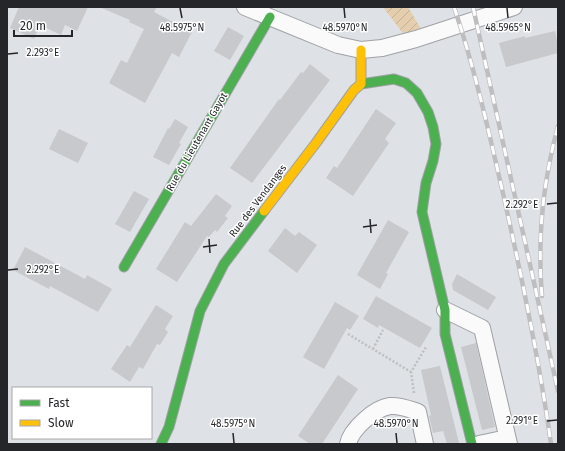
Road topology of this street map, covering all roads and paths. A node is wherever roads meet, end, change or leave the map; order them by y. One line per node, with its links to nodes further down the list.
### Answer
1 (245, 7): 3 (street)
2 (514, 7): 4 (street)
3 (270, 17): 4 (street); 6 (street, Rue du Lieutenant Gayot)
4 (360, 50): 5 (street)
5 (360, 84): 7 (street); 13 (street, Rue des Vendanges)
6 (124, 267)
7 (445, 310): 12 (street); 16 (street)
8 (383, 330): 10 (path)
9 (348, 334): 10 (path)
10 (372, 349): 11 (path)
11 (411, 372)
12 (508, 441): 17 (street)
13 (161, 444)
14 (348, 444): 15 (street)
15 (425, 444)
16 (472, 444)
17 (479, 444)

